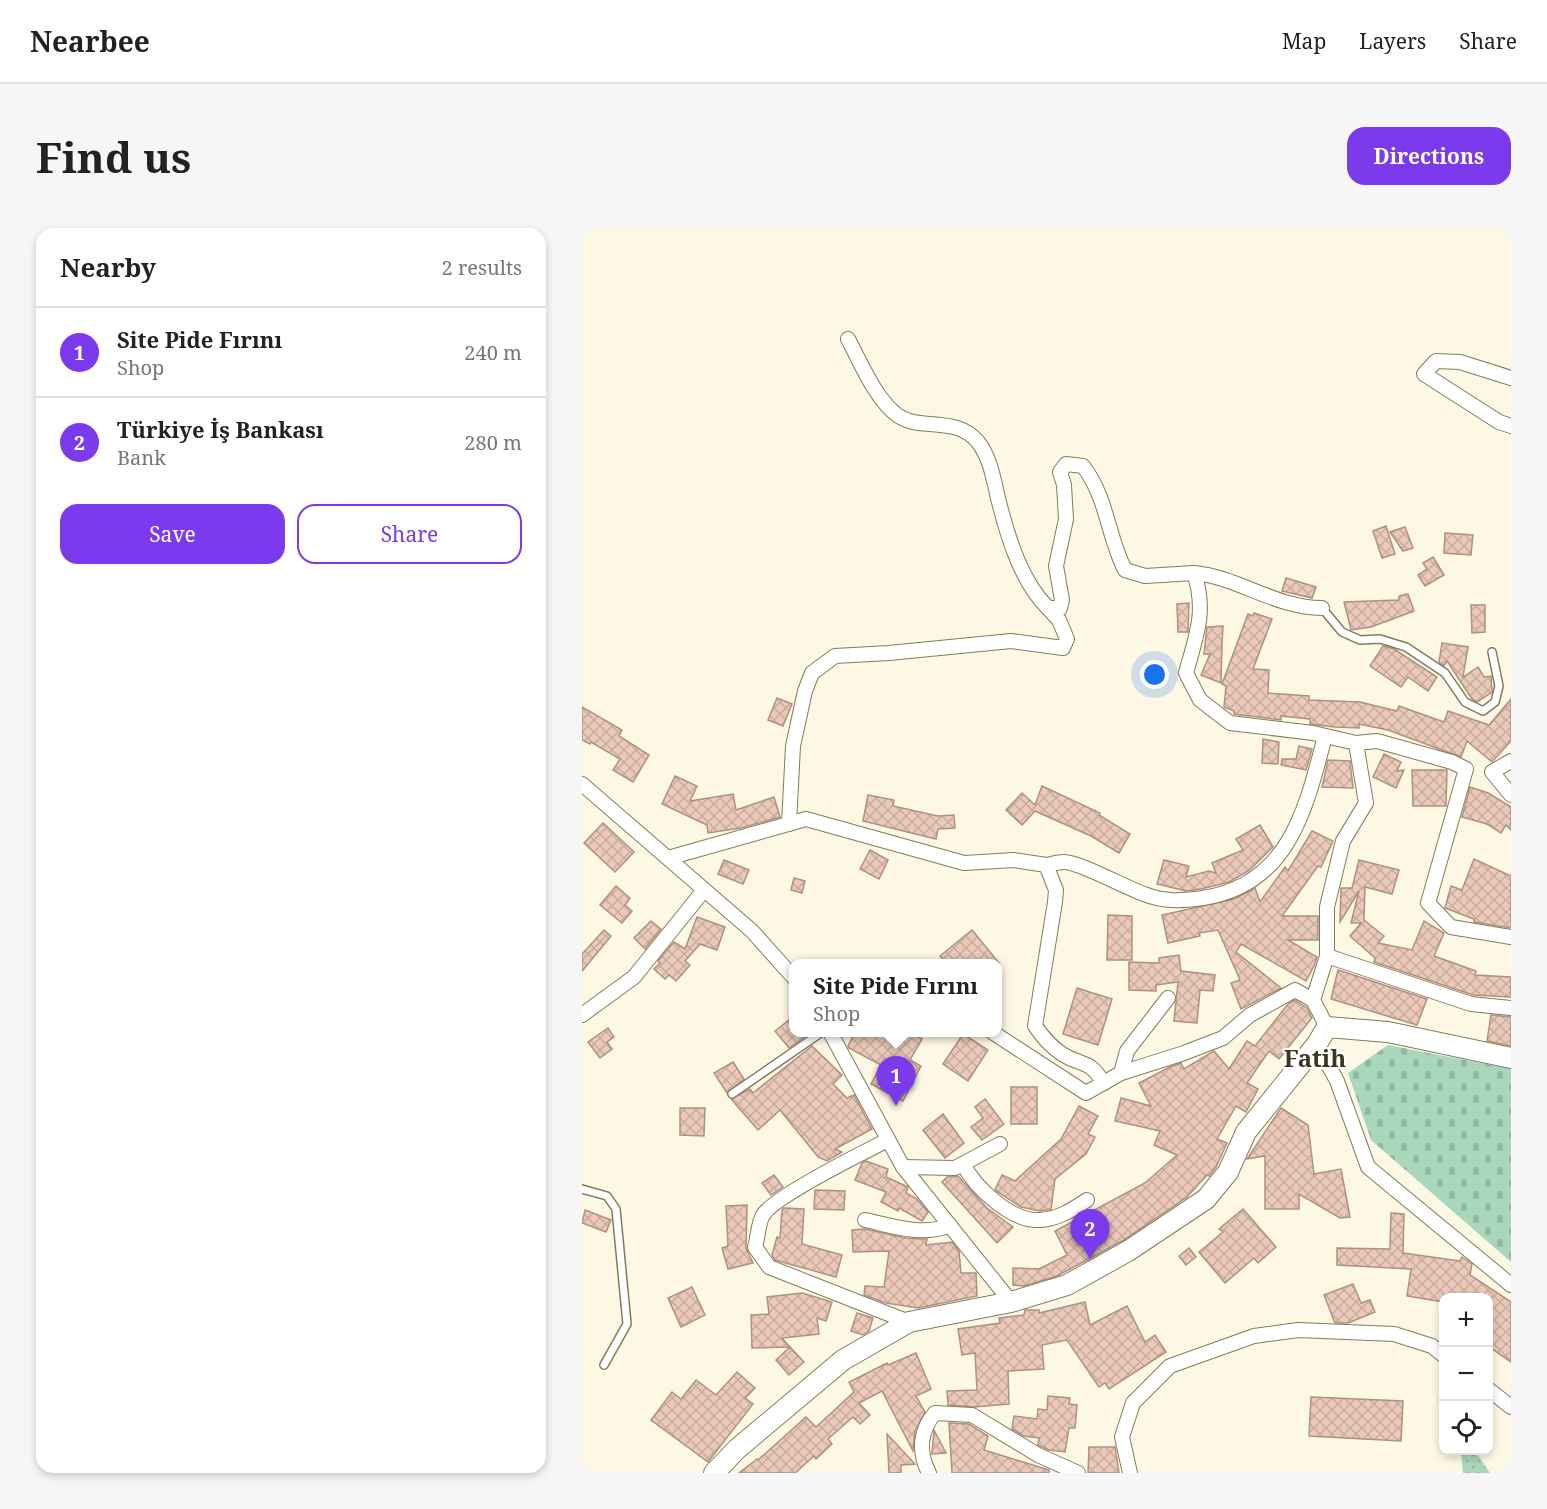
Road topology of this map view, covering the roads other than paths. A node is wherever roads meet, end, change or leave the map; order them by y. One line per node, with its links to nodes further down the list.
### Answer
1 (848, 339): 5 (street)
2 (1511, 378): 3 (street)
3 (1511, 426)
4 (1194, 573): 5 (street); 6 (street); 8 (street)
5 (1048, 608): 15 (street)
6 (1322, 608): 7 (lane)
7 (1492, 652)
8 (1325, 736): 9 (street); 17 (street)
9 (1356, 743): 11 (street); 20 (street)
10 (1511, 761): 12 (street)
11 (1466, 770): 12 (street); 19 (street)
12 (1492, 772): 14 (street)
13 (582, 784): 16 (street)
14 (1511, 795)
15 (789, 824): 16 (street); 17 (street)
16 (668, 858): 18 (street)
17 (1046, 865): 32 (street)
18 (705, 890): 21 (street); 25 (street)
19 (1511, 938)
20 (1327, 956): 23 (street); 24 (street)
21 (789, 972)
22 (1167, 998): 31 (street)
23 (1313, 1000): 26 (street); 31 (street)
24 (1511, 1008)
25 (582, 1015)
26 (1322, 1036): 30 (main road); 42 (street); 43 (main road)
27 (815, 1037): 33 (lane)
28 (833, 1037): 34 (street)
29 (1000, 1037): 32 (street)
30 (1511, 1058)
31 (1121, 1073): 32 (street)
32 (1104, 1083)
33 (732, 1094)
34 (888, 1140): 37 (street); 44 (street)
35 (1000, 1144): 36 (street)
36 (963, 1164): 37 (street); 39 (street)
37 (903, 1167): 41 (street)
38 (582, 1189): 46 (lane)
39 (1087, 1200)
40 (865, 1220): 41 (street)
41 (950, 1225): 43 (street)
42 (1511, 1286)
43 (1011, 1302): 44 (main road)
44 (909, 1322): 49 (main road)
45 (1439, 1352): 52 (street)
46 (604, 1365)
47 (1493, 1393): 48 (street)
48 (1511, 1407)
49 (714, 1473)
50 (929, 1473): 51 (street)
51 (1078, 1473)
52 (1130, 1473)

